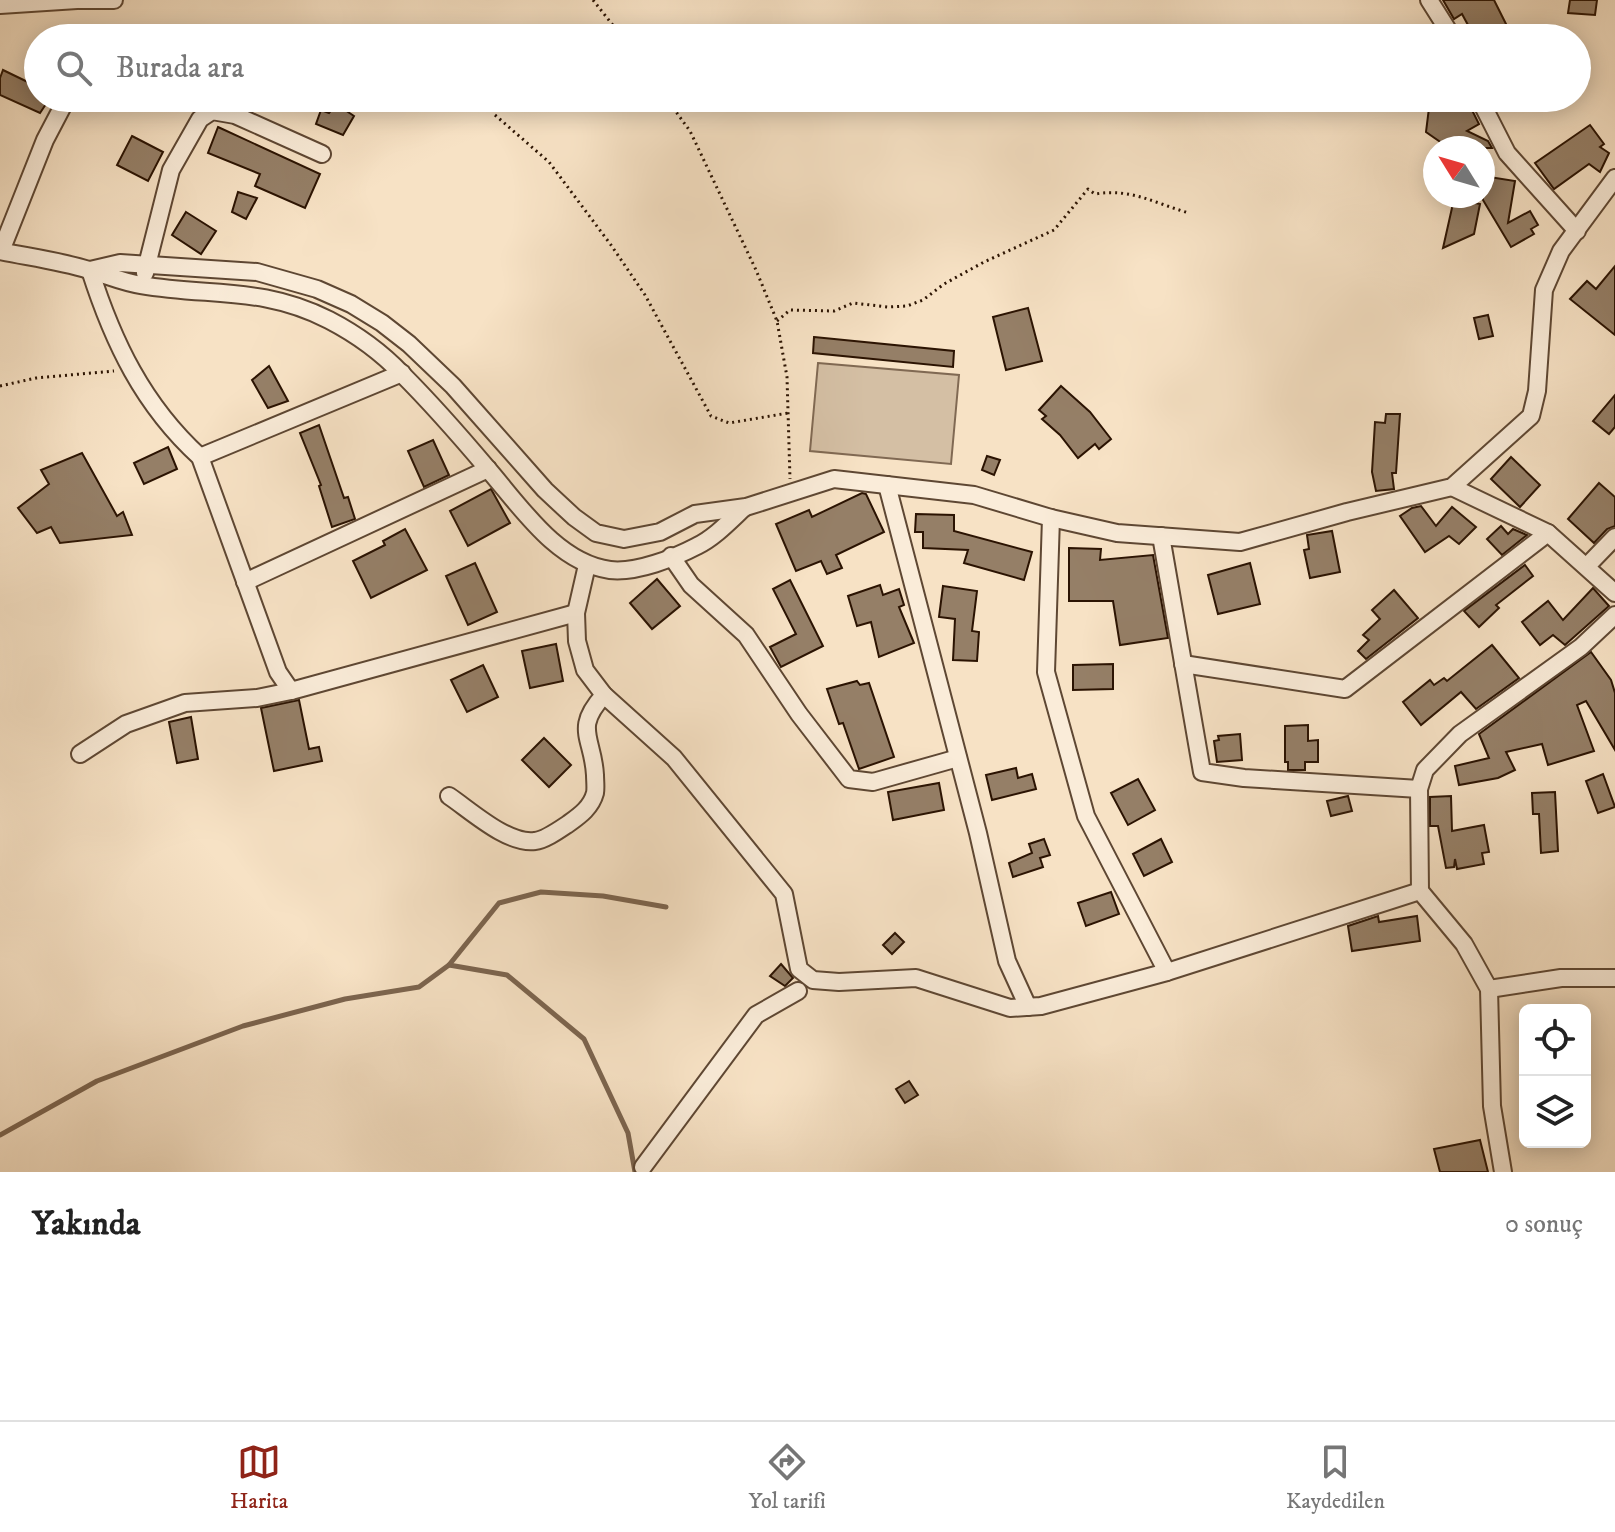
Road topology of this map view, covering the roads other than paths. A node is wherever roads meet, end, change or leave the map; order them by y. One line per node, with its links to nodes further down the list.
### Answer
1 (78, 0): 2 (street); 4 (street)
2 (114, 0)
3 (1429, 0): 5 (street)
4 (0, 5)
5 (1444, 24)
6 (60, 112): 13 (street)
7 (210, 112): 14 (street)
8 (218, 112): 10 (street)
9 (1486, 112): 12 (street)
10 (322, 154)
11 (1615, 178): 12 (street)
12 (1577, 231): 21 (street)
13 (0, 251): 15 (street)
14 (146, 264): 15 (street); 16 (street); 22 (street)
15 (90, 270): 16 (street); 18 (street)
16 (144, 286): 17 (street)
17 (402, 373): 18 (street); 19 (street)
18 (200, 457): 30 (street)
19 (488, 469): 28 (street); 30 (street)
20 (887, 485): 22 (street); 23 (street); 38 (street)
21 (1452, 487): 24 (street); 25 (street)
22 (746, 507): 27 (street)
23 (1051, 518): 25 (street); 43 (street)
24 (1548, 533): 29 (street); 34 (street)
25 (1161, 536): 34 (street)
26 (1615, 537): 29 (street)
27 (671, 556): 28 (street); 38 (street)
28 (587, 565): 32 (street)
29 (1587, 566): 31 (street)
30 (245, 582): 35 (street)
31 (1615, 593)
32 (576, 613): 35 (street); 36 (street)
33 (1615, 615): 39 (street)
34 (1183, 664): 39 (street)
35 (291, 691): 37 (street)
36 (604, 695): 40 (street); 42 (street)
37 (80, 754)
38 (958, 758): 48 (street)
39 (1419, 789): 41 (street)
40 (449, 796)
41 (1420, 891): 43 (street); 46 (street)
42 (799, 969): 45 (street); 47 (street)
43 (1167, 972): 48 (street)
44 (1615, 978): 46 (street)
45 (813, 980): 47 (street); 48 (street)
46 (1489, 989): 50 (street)
47 (798, 991): 49 (street)
48 (1028, 1007)
49 (643, 1167)
50 (1503, 1172)

